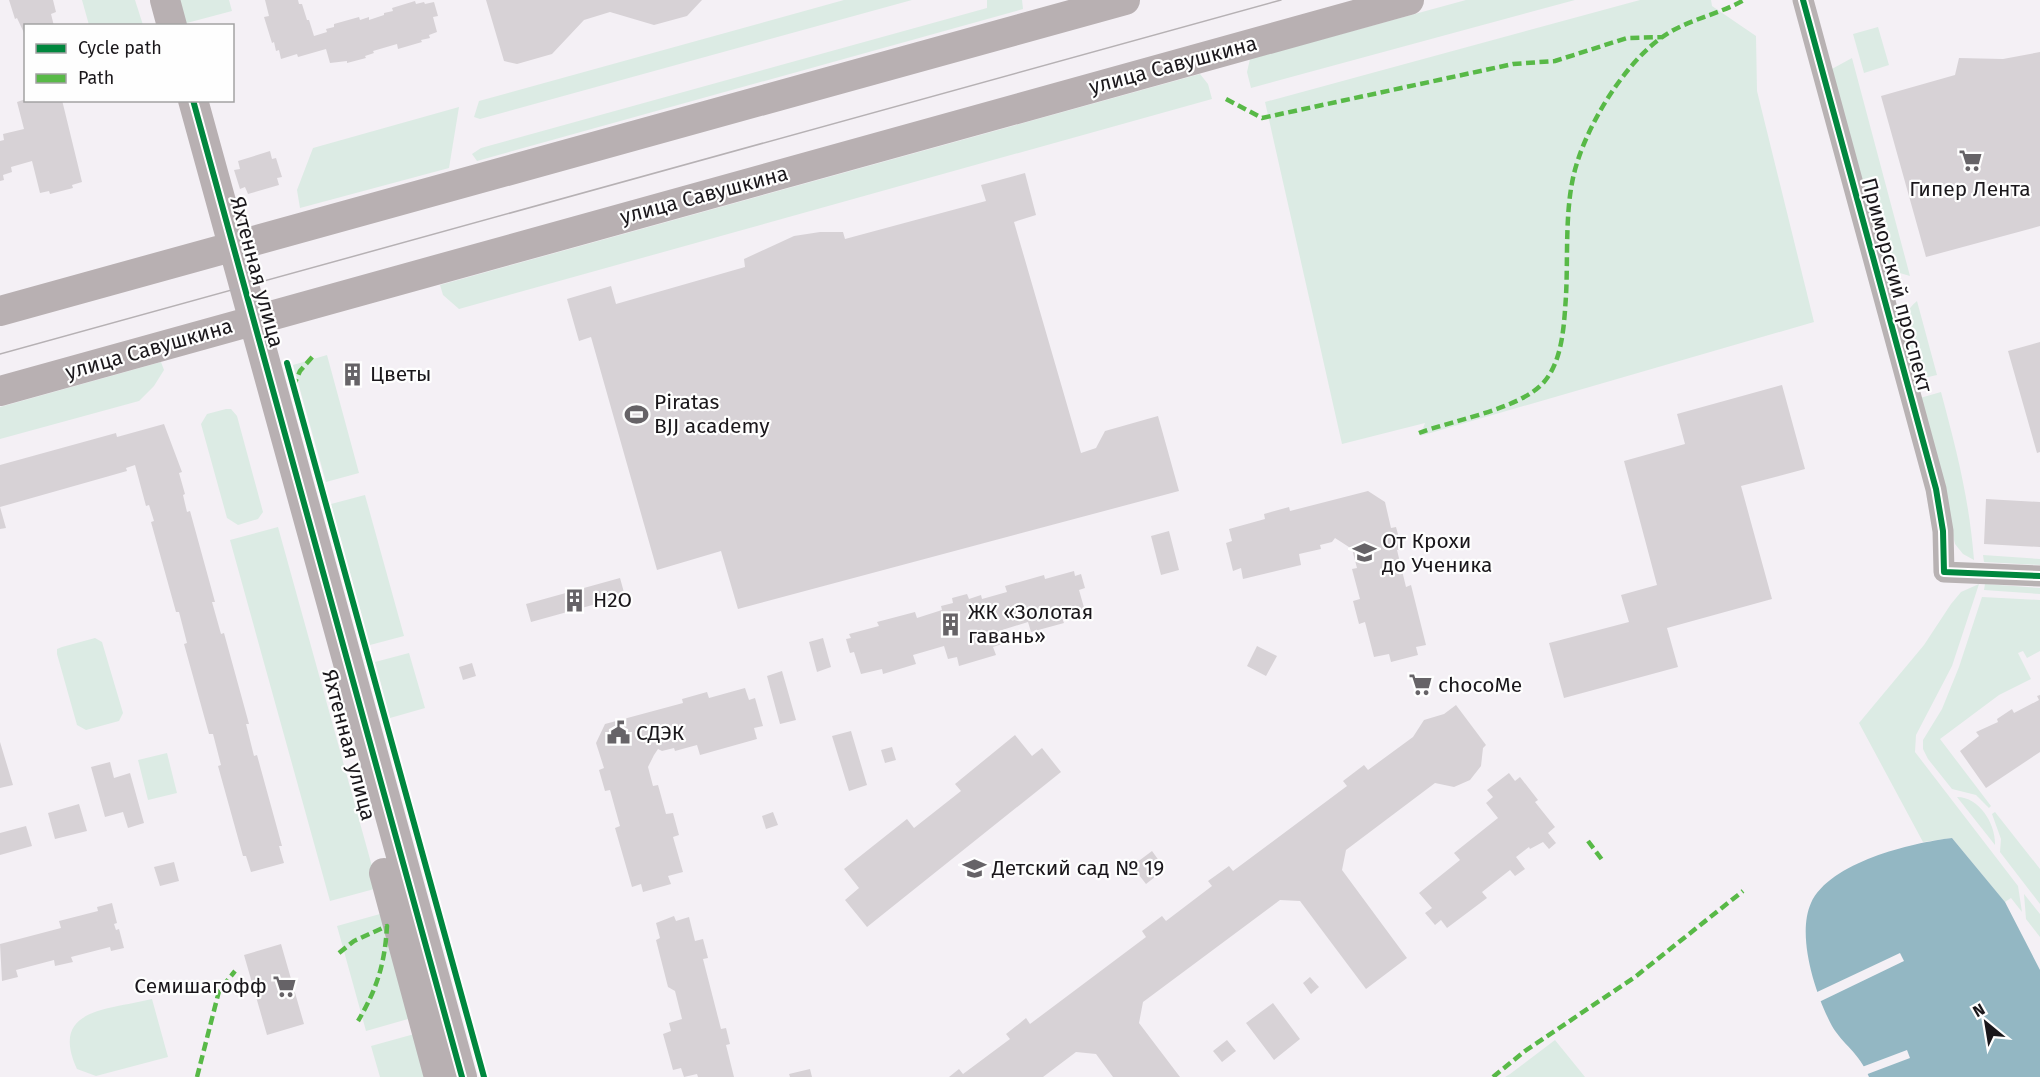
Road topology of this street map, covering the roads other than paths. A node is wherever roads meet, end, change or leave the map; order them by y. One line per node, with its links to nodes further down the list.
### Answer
1 (145, 0): 6 (main road)
2 (165, 0): 7 (main road)
3 (1125, 0): 10 (main road)
4 (1409, 0): 12 (main road, улица Савушкина)
5 (1798, 3): 14 (street, Приморский проспект)
6 (151, 24)
7 (171, 24)
8 (173, 102): 10 (main road, Яхтенная улица)
9 (193, 102): 10 (main road, Яхтенная улица)
10 (223, 249): 11 (main road); 12 (main road, Яхтенная улица)
11 (0, 311)
12 (244, 323): 13 (main road, улица Савушкина); 15 (main road, Яхтенная улица); 16 (main road, Яхтенная улица)
13 (0, 391)
14 (2040, 576)
15 (439, 1077)
16 (462, 1077)

